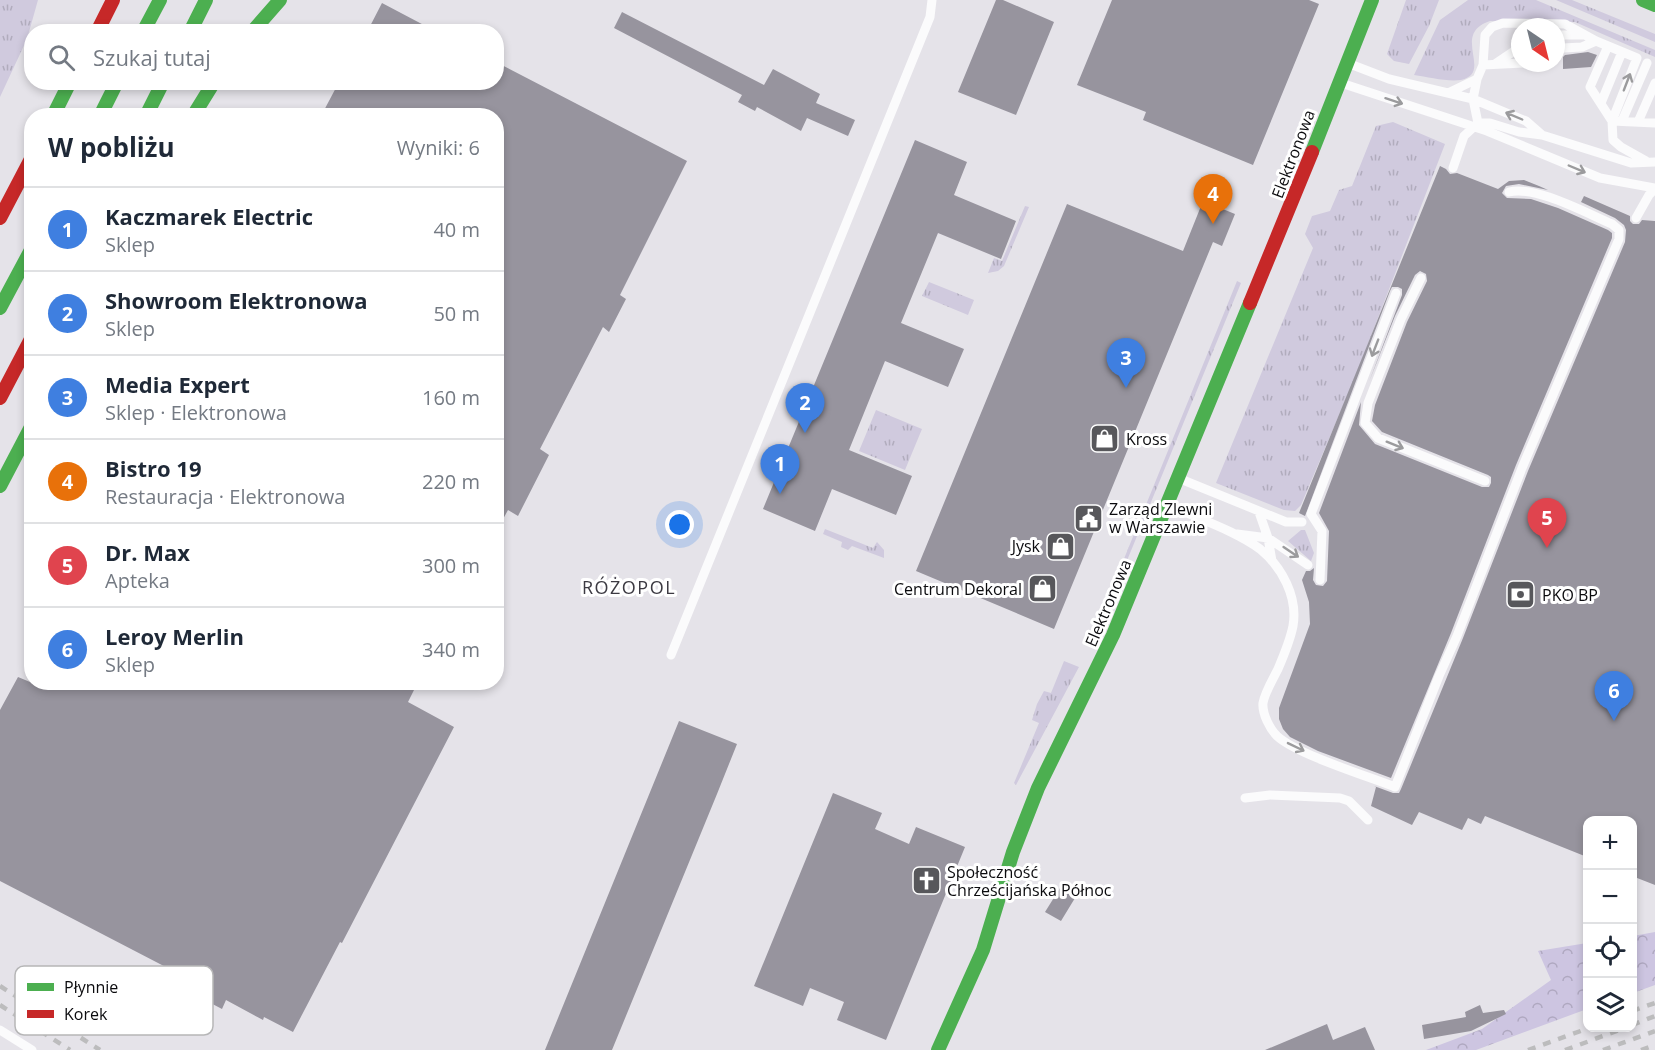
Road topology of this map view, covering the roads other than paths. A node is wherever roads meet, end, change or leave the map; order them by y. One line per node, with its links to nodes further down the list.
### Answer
1 (113, 0): 9 (main road)
2 (160, 0): 10 (main road)
3 (206, 0): 11 (main road)
4 (280, 0): 12 (main road)
5 (932, 0): 72 (lane)
6 (1372, 0): 21 (main road, Elektronowa)
7 (1643, 0): 8 (main road)
8 (1655, 5)
9 (101, 24)
10 (148, 24)
11 (193, 24)
12 (259, 24)
13 (1565, 35): 14 (lane)
14 (1586, 35): 15 (lane); 25 (lane)
15 (1596, 41): 16 (lane); 17 (lane)
16 (1608, 46): 18 (lane); 36 (lane)
17 (1565, 48)
18 (1622, 52): 20 (lane); 36 (lane)
19 (1511, 53): 23 (lane)
20 (1637, 58): 24 (lane); 42 (lane, one-way to 20)
21 (1347, 63): 27 (main road, Elektronowa); 34 (lane)
22 (1511, 63): 23 (lane)
23 (1494, 64): 25 (lane)
24 (1651, 64): 42 (lane)
25 (1483, 65): 26 (lane)
26 (1477, 79): 34 (lane); 35 (lane)
27 (1339, 82): 45 (lane, one-way to 45); 61 (main road, Elektronowa)
28 (1655, 83): 43 (lane)
29 (66, 90): 37 (main road)
30 (113, 90): 38 (main road)
31 (159, 90): 39 (main road)
32 (205, 90): 40 (main road)
33 (209, 90): 41 (main road)
34 (1448, 93): 35 (lane)
35 (1473, 99): 45 (lane); 46 (lane, one-way to 35)
36 (1601, 103): 42 (lane)
37 (57, 108)
38 (104, 108)
39 (150, 108)
40 (196, 108)
41 (197, 108)
42 (1617, 121): 43 (lane); 47 (lane)
43 (1638, 122): 44 (lane)
44 (1655, 122)
45 (1475, 125): 46 (lane); 48 (lane); 50 (lane, one-way to 50)
46 (1542, 135): 47 (lane)
47 (1651, 162)
48 (1453, 168)
49 (24, 172): 52 (main road)
50 (1655, 188): 53 (lane)
51 (1509, 192): 69 (lane, one-way to 51)
52 (0, 218)
53 (1636, 218)
54 (24, 263): 57 (main road)
55 (1421, 278): 62 (lane, one-way to 62)
56 (1396, 293): 71 (lane, one-way to 71)
57 (0, 308)
58 (24, 352): 59 (main road)
59 (0, 398)
60 (24, 440): 63 (main road)
61 (1177, 478): 64 (main road, Elektronowa); 65 (lane)
62 (1485, 481)
63 (0, 486)
64 (1167, 504): 67 (lane); 77 (main road, Elektronowa)
65 (1259, 512): 66 (lane); 68 (lane)
66 (1302, 522)
67 (1232, 534): 68 (lane); 69 (lane)
68 (1268, 537): 69 (lane); 70 (lane, one-way to 70)
69 (1272, 561)
70 (1308, 565)
71 (1320, 580)
72 (671, 655)
73 (1245, 798): 74 (lane)
74 (1368, 820)
75 (0, 1029): 76 (lane)
76 (32, 1050)
77 (938, 1050)

